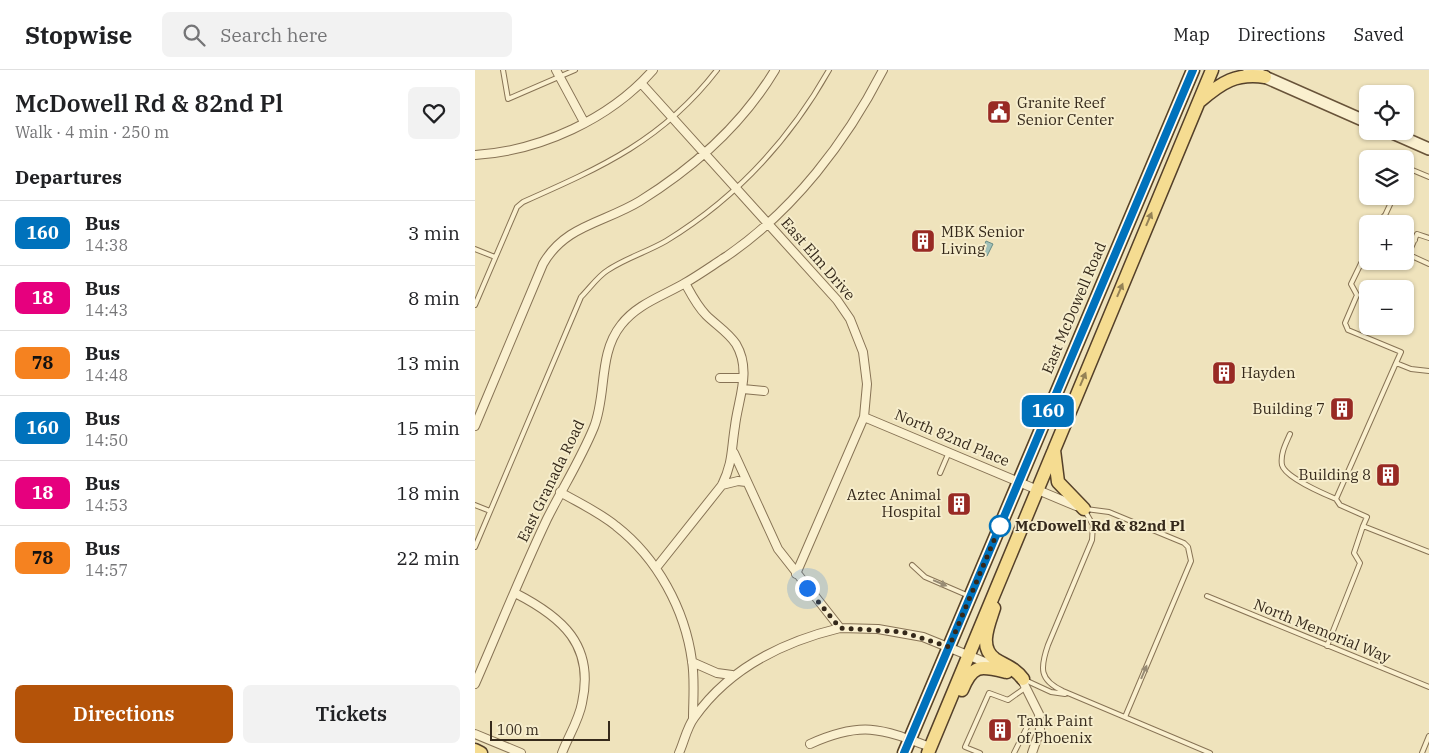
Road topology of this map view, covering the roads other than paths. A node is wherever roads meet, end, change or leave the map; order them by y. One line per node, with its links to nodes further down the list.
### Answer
1 (503, 70): 13 (lane)
2 (556, 70): 13 (street)
3 (575, 70): 13 (lane)
4 (653, 70): 14 (street)
5 (717, 70): 17 (lane)
6 (775, 70): 21 (street)
7 (829, 70): 25 (lane)
8 (883, 70): 26 (street, East Granada Road)
9 (1193, 70): 31 (main road, East McDowell Road)
10 (1212, 70): 15 (main road)
11 (1249, 70): 12 (street)
12 (1265, 77): 15 (main road); 16 (street)
13 (560, 78): 18 (street)
14 (641, 84): 17 (street, East Elm Drive); 18 (street)
15 (1198, 102): 33 (main road, one-way to 15)
16 (1359, 118)
17 (673, 119): 21 (street, East Elm Drive); 30 (lane)
18 (584, 122): 22 (street)
19 (1408, 140): 20 (street)
20 (1429, 149)
21 (704, 154): 25 (street, East Elm Drive); 45 (street)
22 (475, 155)
23 (1414, 170): 24 (lane)
24 (1429, 177)
25 (736, 189): 26 (street, East Elm Drive); 59 (lane)
26 (768, 223): 36 (street, East Granada Road); 44 (street, East Elm Drive)
27 (1429, 238): 28 (lane)
28 (1415, 240)
29 (475, 249): 30 (lane)
30 (495, 257): 37 (lane)
31 (1114, 257): 33 (main road); 51 (main road, East McDowell Road)
32 (1414, 257): 34 (lane)
33 (1131, 264): 47 (main road, one-way to 33)
34 (1429, 264)
35 (1359, 268): 38 (lane)
36 (685, 283): 41 (street); 55 (street, East Granada Road)
37 (475, 304)
38 (1396, 363): 39 (lane); 56 (lane)
39 (1429, 371)
40 (720, 378): 41 (street)
41 (743, 378): 42 (street)
42 (743, 389): 43 (street); 49 (street)
43 (764, 391)
44 (864, 417): 48 (street, North 82nd Place); 66 (street, East Elm Drive)
45 (475, 426)
46 (1290, 434): 56 (lane)
47 (1054, 447): 54 (main road); 58 (main road)
48 (949, 452): 50 (lane); 51 (street, North 82nd Place)
49 (734, 453): 52 (street); 53 (street)
50 (940, 473)
51 (1019, 481): 54 (street, North 82nd Place); 68 (main road, East McDowell Road)
52 (746, 482): 53 (street); 66 (street)
53 (722, 486): 65 (street)
54 (1037, 488): 58 (street, North 82nd Place); 63 (main road)
55 (560, 492): 65 (street); 67 (street, East Granada Road)
56 (1336, 499): 60 (lane)
57 (475, 505): 59 (lane)
58 (1084, 509): 80 (lane); 81 (lane, one-way to 58)
59 (491, 511): 61 (lane)
60 (1363, 526): 62 (lane); 71 (lane)
61 (475, 547)
62 (1429, 552)
63 (1010, 553): 73 (main road); 77 (main road)
64 (912, 565): 68 (lane, one-way to 68)
65 (656, 568): 74 (street)
66 (796, 574): 70 (street)
67 (515, 593): 78 (street, East Granada Road); 94 (street)
68 (971, 596): 72 (main road, East McDowell Road)
69 (1207, 596): 71 (lane, North Memorial Way)
70 (840, 628): 72 (street); 76 (street)
71 (1327, 646): 79 (lane, North Memorial Way)
72 (949, 647): 73 (street); 87 (main road, East McDowell Road)
73 (967, 654): 75 (street); 84 (main road)
74 (692, 662): 76 (street); 82 (street)
75 (1007, 672): 77 (street); 84 (main road)
76 (732, 675): 82 (street)
77 (1025, 682): 80 (lane); 83 (street); 89 (lane)
78 (475, 684)
79 (1429, 687)
80 (1071, 695): 81 (lane)
81 (1125, 717): 101 (lane)
82 (693, 718): 95 (street)
83 (1039, 718): 99 (lane); 100 (street)
84 (941, 720): 91 (main road)
85 (475, 734): 93 (street)
86 (1429, 736): 102 (lane)
87 (909, 740): 88 (street); 91 (street); 96 (main road, East McDowell Road)
88 (810, 744)
89 (965, 746): 97 (lane); 98 (lane)
90 (475, 750): 92 (main road)
91 (929, 750)
92 (481, 753)
93 (521, 753)
94 (561, 753)
95 (679, 753)
96 (904, 753)
97 (962, 753)
98 (980, 753)
99 (1014, 753)
100 (1032, 753)
101 (1210, 753)
102 (1422, 753)

